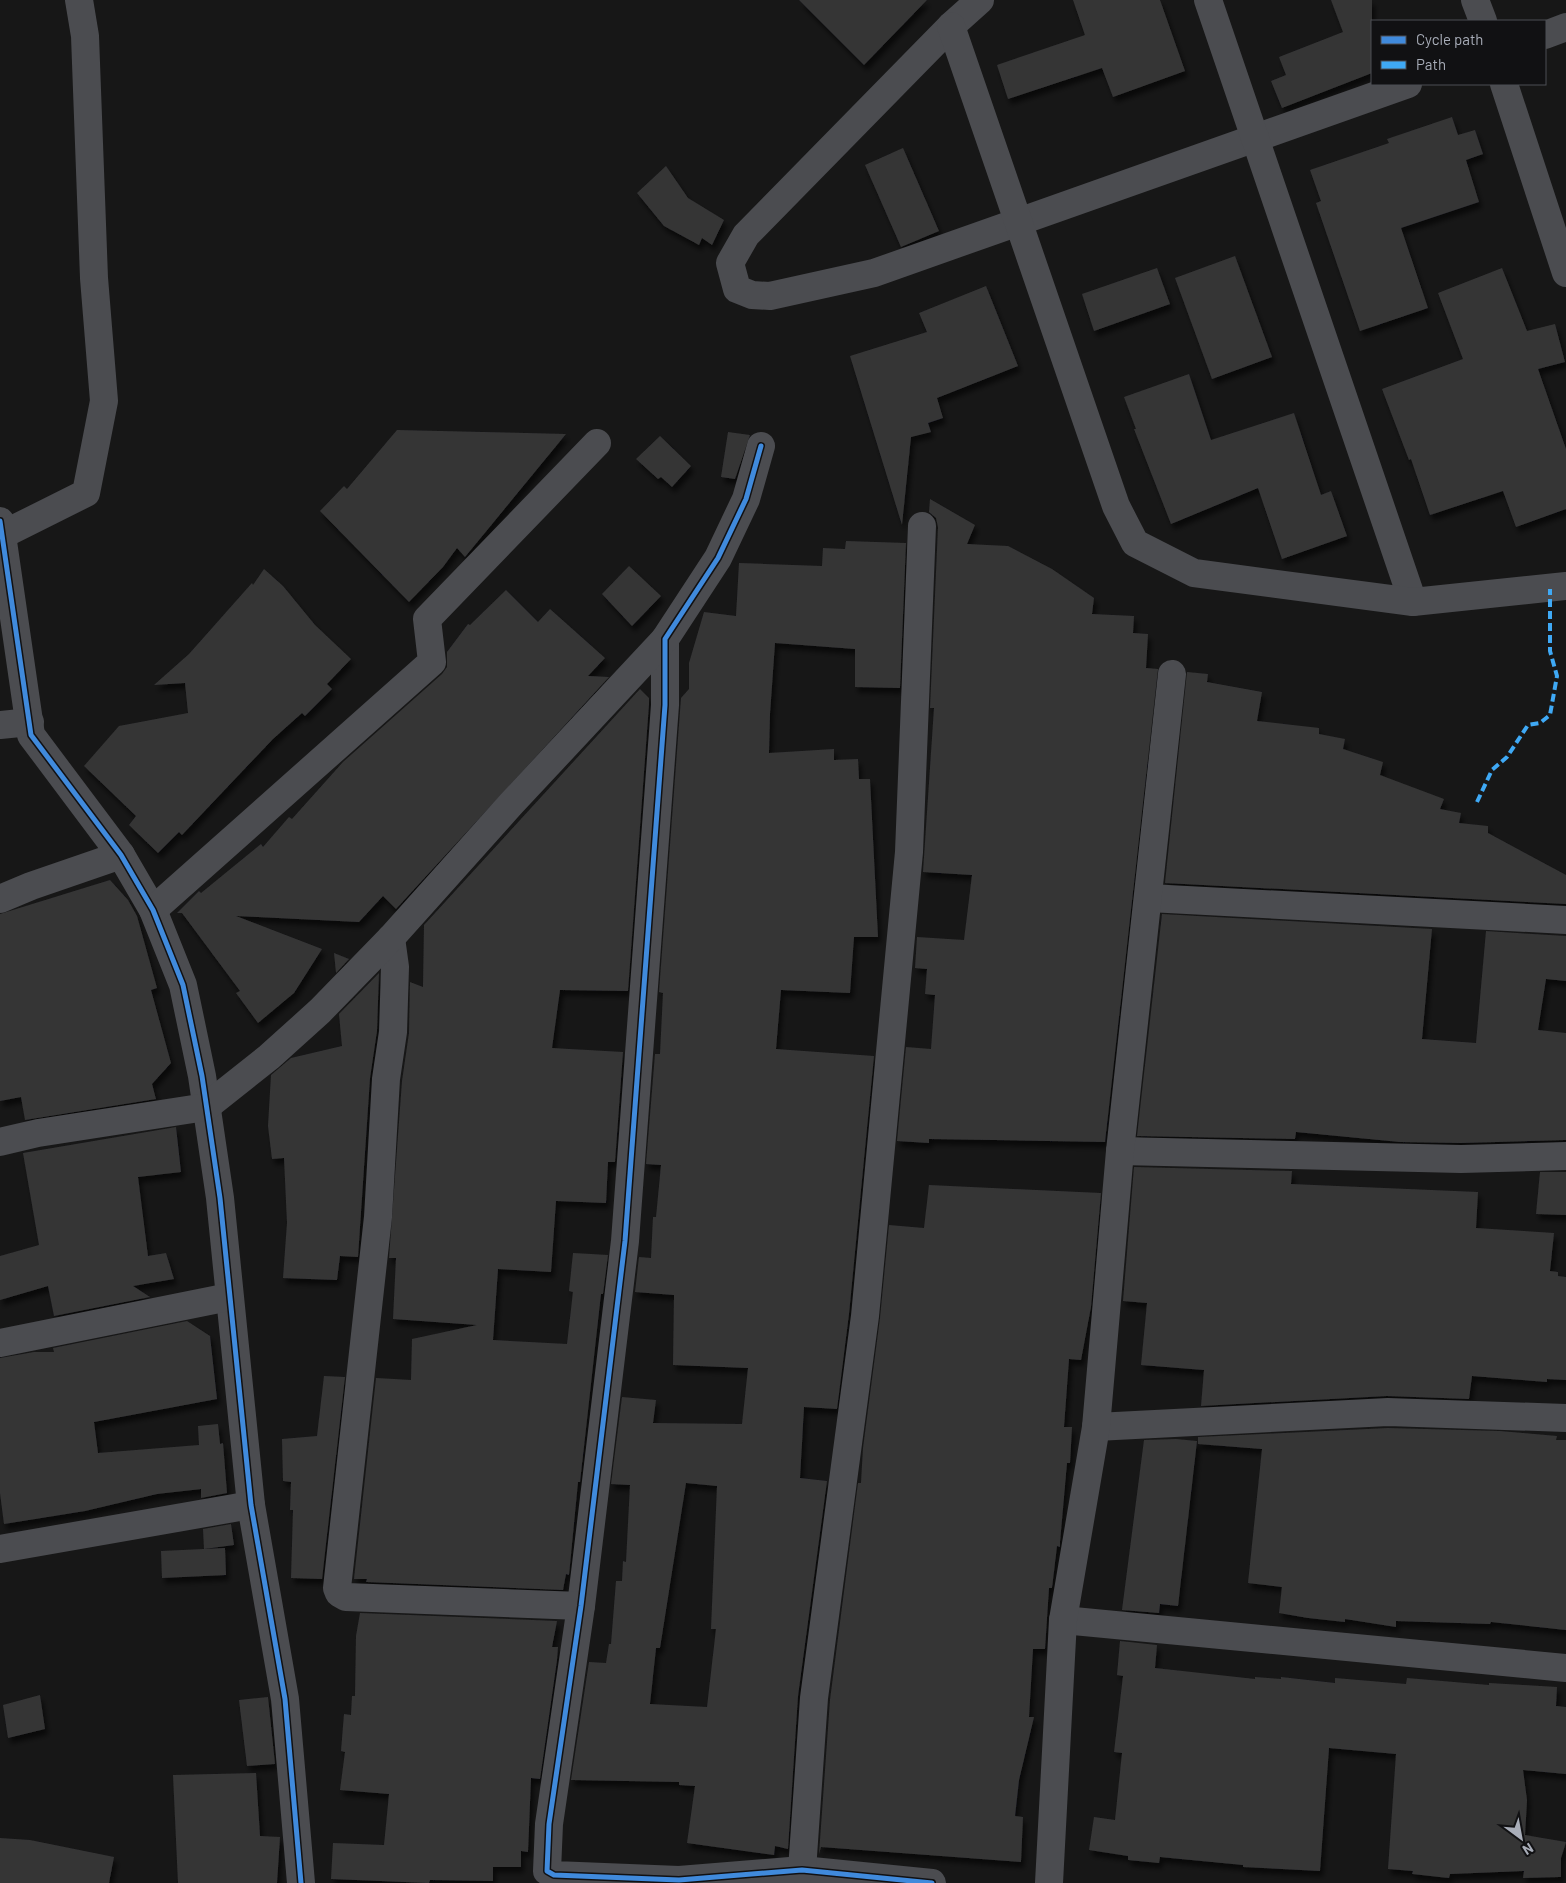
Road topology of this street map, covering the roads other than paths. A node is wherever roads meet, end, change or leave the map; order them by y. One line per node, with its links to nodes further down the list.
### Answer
1 (79, 0): 17 (street)
2 (980, 0): 6 (street)
3 (1208, 0): 11 (street)
4 (1475, 0): 5 (street)
5 (1482, 20)
6 (951, 26): 12 (street); 12 (street)
7 (1566, 27): 8 (street)
8 (1546, 34)
9 (1405, 85): 11 (street)
10 (1504, 85): 13 (street)
11 (1255, 139): 12 (street); 19 (street)
12 (1018, 223): 19 (street)
13 (1566, 272)
14 (596, 444): 27 (street)
15 (761, 446): 20 (street)
16 (922, 526): 43 (street)
17 (1, 531): 22 (street)
18 (1566, 586): 19 (street)
19 (1413, 602)
20 (665, 639): 29 (street); 40 (street)
21 (1172, 674): 25 (street)
22 (30, 722): 23 (street); 24 (street)
23 (0, 725)
24 (121, 855): 26 (street); 27 (street)
25 (1149, 898): 28 (street); 32 (street)
26 (0, 899)
27 (154, 910): 30 (street)
28 (1566, 920)
29 (391, 938): 30 (street); 40 (street)
30 (206, 1108): 31 (street); 34 (street)
31 (0, 1142)
32 (1120, 1151): 33 (street); 37 (street)
33 (1566, 1156)
34 (229, 1298): 35 (street); 38 (street)
35 (0, 1343)
36 (1566, 1418): 37 (street)
37 (1096, 1427): 41 (street)
38 (251, 1505): 39 (street); 45 (street)
39 (0, 1549)
40 (581, 1606): 44 (street)
41 (1064, 1620): 42 (street); 47 (street)
42 (1566, 1668)
43 (802, 1870): 44 (street); 46 (street)
44 (679, 1881)
45 (300, 1883)
46 (932, 1883)
47 (1049, 1883)

